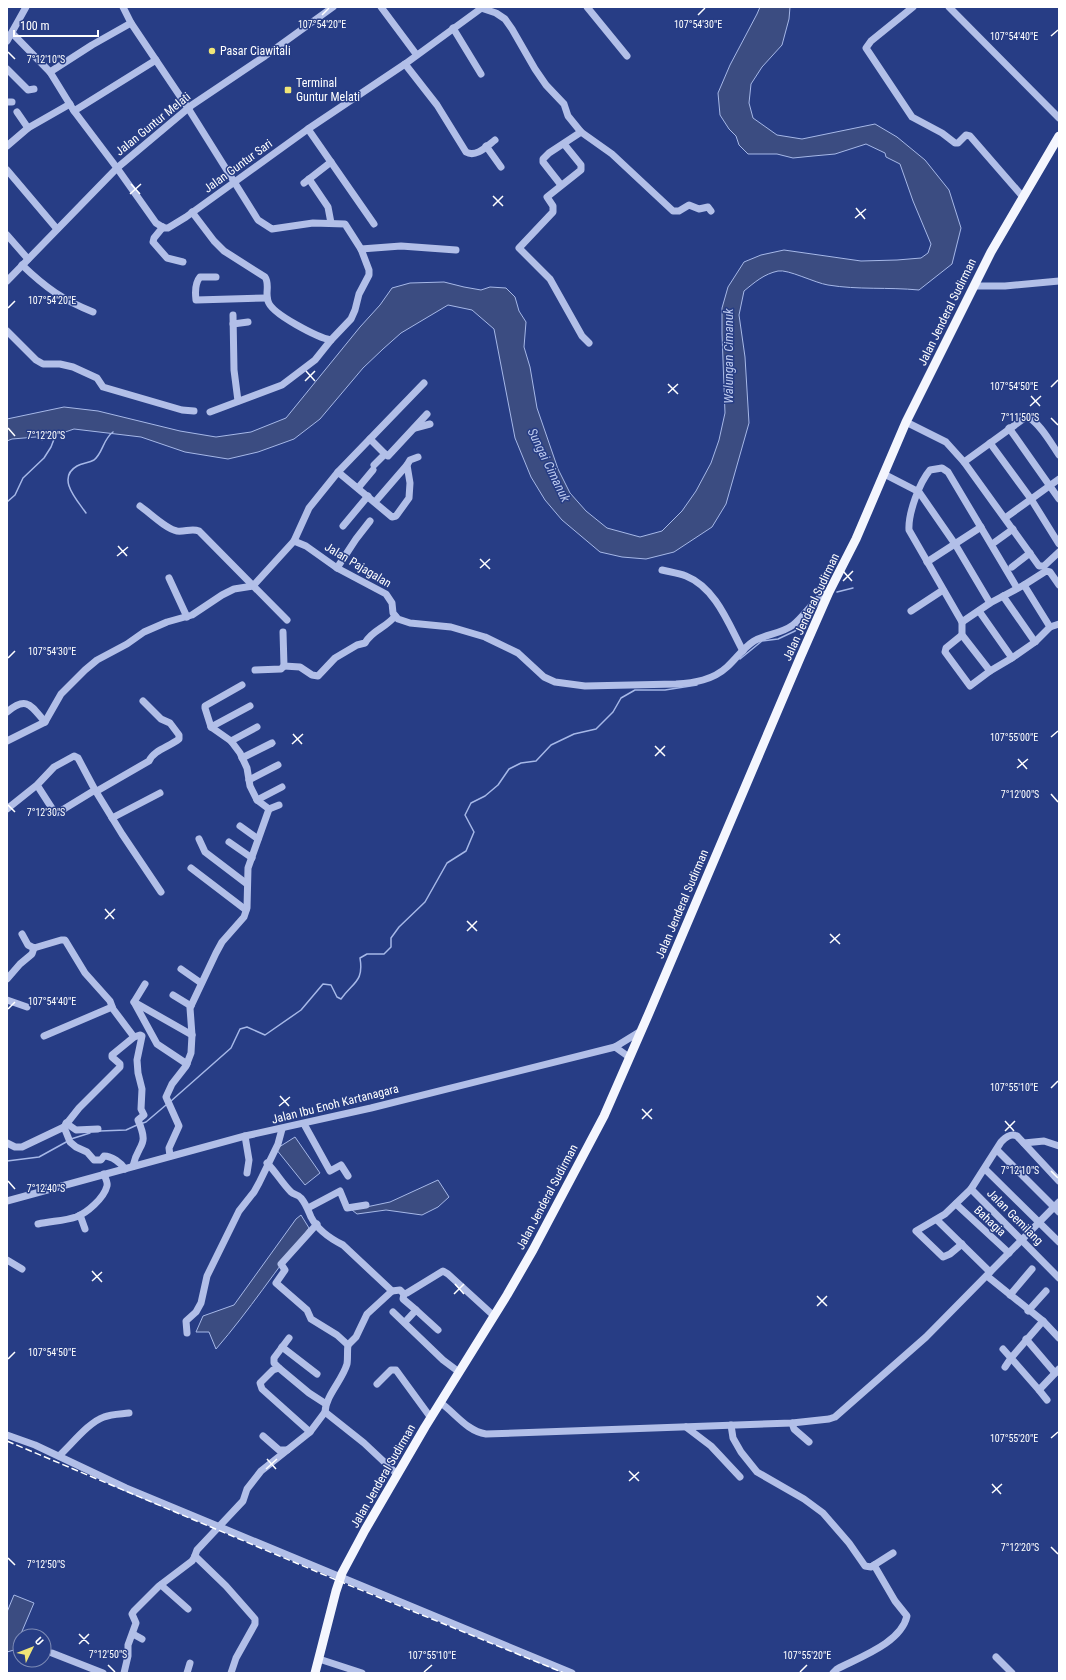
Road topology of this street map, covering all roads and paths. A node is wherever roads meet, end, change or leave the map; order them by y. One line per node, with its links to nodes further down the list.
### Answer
1 (26, 7): 11 (street)
2 (123, 7): 9 (street)
3 (333, 7): 22 (street, Jalan Guntur Melati)
4 (381, 7): 13 (street)
5 (587, 7): 14 (street)
6 (912, 7): 40 (street)
7 (949, 7): 25 (street)
8 (482, 8): 10 (street, Jalan Guntur Sari); 28 (street)
9 (131, 23): 15 (street); 18 (street)
10 (453, 28): 13 (street, Jalan Guntur Sari); 19 (street)
11 (12, 33): 12 (street); 18 (street)
12 (7, 41)
13 (416, 54): 16 (street, Jalan Guntur Sari)
14 (627, 56)
15 (156, 60): 22 (street); 23 (street)
16 (405, 64): 27 (street, Jalan Guntur Sari); 33 (street)
17 (7, 69): 20 (street)
18 (50, 72): 21 (street)
19 (481, 74)
20 (34, 89)
21 (70, 104): 23 (street); 26 (street)
22 (188, 108): 36 (street, Jalan Guntur Melati); 38 (street)
23 (74, 111): 36 (street)
24 (17, 112): 26 (street)
25 (1059, 118)
26 (28, 128): 32 (street)
27 (308, 129): 34 (street); 38 (street, Jalan Guntur Sari)
28 (580, 132): 31 (street); 41 (street)
29 (1059, 136): 40 (main road, Jalan Jenderal Sudirman)
30 (495, 140): 33 (street)
31 (564, 144): 39 (street); 39 (street)
32 (7, 146)
33 (486, 146): 35 (street)
34 (332, 162): 43 (street); 44 (street)
35 (501, 167)
36 (117, 168): 45 (street); 46 (street, Jalan Guntur Melati)
37 (7, 170): 46 (street)
38 (234, 181): 42 (street, Jalan Guntur Sari); 43 (street)
39 (561, 185): 64 (street)
40 (1023, 197): 56 (main road, Jalan Jenderal Sudirman)
41 (711, 211)
42 (192, 212): 45 (street, Jalan Guntur Sari); 57 (street)
43 (331, 223): 48 (street)
44 (374, 224)
45 (163, 227): 51 (street)
46 (57, 229): 50 (street, Jalan Guntur Melati)
47 (7, 235): 50 (street)
48 (361, 249): 49 (street); 63 (street)
49 (456, 250)
50 (28, 259): 52 (street, Jalan Guntur Melati)
51 (183, 262)
52 (22, 265): 54 (street, Jalan Guntur Melati); 58 (street)
53 (216, 277): 57 (street)
54 (7, 280)
55 (1059, 281): 56 (street)
56 (974, 286): 70 (main road, Jalan Jenderal Sudirman)
57 (267, 298): 63 (street)
58 (93, 312)
59 (233, 315): 61 (street)
60 (248, 322): 61 (street)
61 (233, 324): 66 (street)
62 (7, 331): 67 (street)
63 (331, 340): 66 (street)
64 (590, 343)
65 (424, 383): 74 (street)
66 (238, 401): 68 (street)
67 (194, 411)
68 (210, 412)
69 (428, 414): 72 (street)
70 (906, 422): 79 (street); 82 (main road, Jalan Jenderal Sudirman)
71 (430, 424): 72 (street)
72 (414, 428): 76 (street)
73 (1009, 428): 75 (street); 77 (street); 84 (street)
74 (370, 439): 76 (street); 81 (street)
75 (990, 444): 79 (street); 88 (street)
76 (385, 454): 85 (street)
77 (1059, 455)
78 (418, 457): 80 (street)
79 (964, 462): 92 (street)
80 (407, 465): 90 (street); 90 (street)
81 (338, 472): 85 (street); 97 (street)
82 (884, 474): 86 (street); 113 (main road, Jalan Jenderal Sudirman)
83 (1059, 479): 84 (street)
84 (1050, 486): 88 (street); 89 (street)
85 (358, 488): 87 (street)
86 (919, 492): 95 (street); 99 (street); 103 (street)
87 (368, 496): 90 (street); 94 (street)
88 (1030, 499): 92 (street); 100 (street)
89 (1059, 499)
90 (375, 502)
91 (140, 506): 110 (street)
92 (1005, 518): 96 (street)
93 (370, 521): 105 (street)
94 (343, 526)
95 (981, 527): 99 (street); 111 (street)
96 (1013, 529): 98 (street); 102 (street)
97 (294, 541): 105 (street, Jalan Pajagalan); 110 (street)
98 (995, 542)
99 (955, 544): 103 (street); 115 (street)
100 (1059, 544)
101 (1059, 552): 102 (street)
102 (1030, 553): 104 (street)
103 (927, 562): 112 (street)
104 (1012, 566)
105 (337, 568): 118 (street, Jalan Pajagalan)
106 (662, 570): 127 (street)
107 (169, 578): 119 (street)
108 (1024, 585): 109 (street); 111 (street); 123 (street)
109 (1059, 585)
110 (253, 586): 119 (street); 120 (street)
111 (1017, 588): 114 (street)
112 (943, 590): 116 (street); 121 (street)
113 (829, 592): 127 (street); 175 (main road, Jalan Jenderal Sudirman)
114 (1003, 596): 115 (street); 126 (street)
115 (990, 603): 117 (street)
116 (911, 611)
117 (979, 611): 121 (street); 128 (street)
118 (395, 616): 127 (street); 129 (street)
119 (187, 617): 136 (street)
120 (287, 620)
121 (962, 622): 125 (street)
122 (1059, 624): 123 (street)
123 (1050, 627): 126 (street)
124 (283, 632): 129 (street)
125 (962, 635): 131 (street); 131 (street)
126 (1035, 642): 128 (street)
127 (743, 651)
128 (1012, 658): 131 (street)
129 (284, 666): 130 (street)
130 (255, 670)
131 (990, 670)
132 (242, 685): 137 (street)
133 (143, 701): 147 (street)
134 (250, 706): 137 (street)
135 (7, 712): 136 (street)
136 (46, 722): 139 (street)
137 (211, 727): 140 (street)
138 (257, 727): 140 (street)
139 (7, 741)
140 (232, 741): 142 (street)
141 (272, 743): 142 (street)
142 (242, 758): 144 (street)
143 (278, 764): 144 (street)
144 (249, 780): 149 (street)
145 (37, 785): 147 (street); 147 (street); 151 (street)
146 (282, 787): 149 (street)
147 (96, 790): 153 (street)
148 (160, 793): 153 (street)
149 (257, 800): 152 (street)
150 (279, 805): 152 (street)
151 (7, 809)
152 (269, 809): 156 (street)
153 (112, 818): 161 (street)
154 (240, 826): 156 (street)
155 (199, 839): 160 (street)
156 (258, 839): 158 (street)
157 (228, 842): 158 (street)
158 (252, 858): 160 (street)
159 (191, 868): 162 (street)
160 (247, 884): 162 (street)
161 (161, 892)
162 (246, 910): 167 (street)
163 (22, 934): 164 (street)
164 (34, 948): 166 (street); 174 (street)
165 (181, 969): 167 (street)
166 (7, 979)
167 (200, 983): 173 (street)
168 (145, 984): 171 (street)
169 (173, 995): 173 (street)
170 (7, 1000): 172 (street)
171 (134, 1002): 176 (street); 181 (street)
172 (27, 1006)
173 (190, 1006): 176 (street)
174 (112, 1007): 177 (street); 178 (street)
175 (642, 1031): 179 (street, Jalan Ibu Enoh Kartanagara); 180 (main road, Jalan Jenderal Sudirman)
176 (192, 1035): 181 (street)
177 (44, 1036)
178 (134, 1037): 183 (street); 193 (street)
179 (615, 1047): 180 (street); 182 (street, Jalan Ibu Enoh Kartanagara)
180 (629, 1057): 228 (main road, Jalan Jenderal Sudirman)
181 (187, 1064): 191 (street)
182 (304, 1124): 185 (street, Jalan Ibu Enoh Kartanagara); 198 (street)
183 (65, 1125): 184 (street); 187 (street); 194 (street)
184 (98, 1129)
185 (282, 1129): 186 (street, Jalan Ibu Enoh Kartanagara); 192 (street)
186 (245, 1136): 191 (street, Jalan Ibu Enoh Kartanagara); 196 (street)
187 (7, 1143)
188 (1024, 1143): 189 (street); 190 (street); 199 (street)
189 (1059, 1146)
190 (997, 1150): 195 (street); 204 (street)
191 (170, 1156): 193 (street, Jalan Ibu Enoh Kartanagara)
192 (267, 1163): 205 (street); 232 (street)
193 (133, 1166): 194 (street, Jalan Ibu Enoh Kartanagara)
194 (125, 1169): 197 (street, Jalan Ibu Enoh Kartanagara)
195 (985, 1169): 200 (street); 208 (street)
196 (247, 1173)
197 (104, 1174): 201 (street, Jalan Ibu Enoh Kartanagara); 206 (street)
198 (348, 1176)
199 (1059, 1182)
200 (971, 1189): 202 (street); 212 (street, Jalan Gemilang)
201 (7, 1201)
202 (956, 1204): 207 (street); 215 (street, Bahagia)
203 (366, 1205): 205 (street)
204 (1057, 1207): 208 (street)
205 (308, 1208): 210 (street)
206 (80, 1215): 209 (street); 211 (street)
207 (936, 1220): 214 (street); 214 (street)
208 (1039, 1222): 212 (street); 213 (street)
209 (38, 1224)
210 (317, 1224): 221 (street); 236 (street)
211 (85, 1229)
212 (1023, 1239): 215 (street); 220 (street, Jalan Gemilang)
213 (1059, 1242)
214 (962, 1244): 219 (street)
215 (1009, 1253): 219 (street)
216 (7, 1260): 217 (street)
217 (22, 1268)
218 (1032, 1269): 224 (street)
219 (989, 1274): 224 (street); 253 (street)
220 (1059, 1278)
221 (392, 1291): 223 (street); 236 (street)
222 (1046, 1291): 226 (street)
223 (404, 1294): 225 (street); 228 (street)
224 (1010, 1295): 226 (street)
225 (416, 1310): 230 (street); 231 (street)
226 (1028, 1310): 229 (street)
227 (394, 1312): 230 (street)
228 (494, 1316): 243 (main road, Jalan Jenderal Sudirman)
229 (1042, 1321): 234 (street); 235 (street)
230 (405, 1322): 243 (street)
231 (438, 1330)
232 (187, 1334)
233 (289, 1338): 237 (street)
234 (1059, 1338)
235 (1026, 1339): 239 (street); 242 (street)
236 (348, 1345): 249 (street)
237 (282, 1347): 241 (street); 244 (street)
238 (1003, 1349): 239 (street)
239 (1011, 1358): 240 (street); 246 (street)
240 (1005, 1367)
241 (279, 1368): 249 (street); 256 (street)
242 (1057, 1371): 246 (street)
243 (459, 1372): 248 (main road, Jalan Jenderal Sudirman)
244 (317, 1374)
245 (376, 1384): 252 (street)
246 (1039, 1390): 247 (street)
247 (1047, 1400)
248 (441, 1403): 252 (main road, Jalan Jenderal Sudirman); 255 (street)
249 (326, 1404): 250 (street)
250 (325, 1412): 256 (street); 262 (street)
251 (129, 1413): 261 (street)
252 (431, 1418): 262 (main road, Jalan Jenderal Sudirman)
253 (792, 1423): 254 (street); 259 (street)
254 (731, 1425): 255 (street); 267 (street)
255 (686, 1427): 263 (street)
256 (310, 1432): 260 (street)
257 (7, 1435): 261 (street)
258 (263, 1436): 260 (street)
259 (809, 1442)
260 (287, 1450): 264 (street)
261 (59, 1456): 264 (street)
262 (397, 1474): 268 (main road, Jalan Jenderal Sudirman)
263 (740, 1476)
264 (218, 1526): 266 (street); 268 (street)
265 (893, 1553): 267 (street)
266 (195, 1556): 269 (street); 280 (street)
267 (874, 1565): 284 (street)
268 (341, 1577): 275 (main road, Jalan Jenderal Sudirman); 283 (street)
269 (161, 1584): 270 (street); 271 (street)
270 (188, 1610)
271 (133, 1634): 272 (street); 278 (street)
272 (142, 1639)
273 (52, 1653): 277 (street)
274 (996, 1657): 285 (street)
275 (319, 1659): 281 (main road, Jalan Jenderal Sudirman); 282 (street)
276 (190, 1663): 279 (street)
277 (103, 1673)
278 (124, 1673)
279 (187, 1673)
280 (231, 1673)
281 (315, 1673)
282 (362, 1673)
283 (572, 1673)
284 (833, 1673)
285 (1012, 1673)

